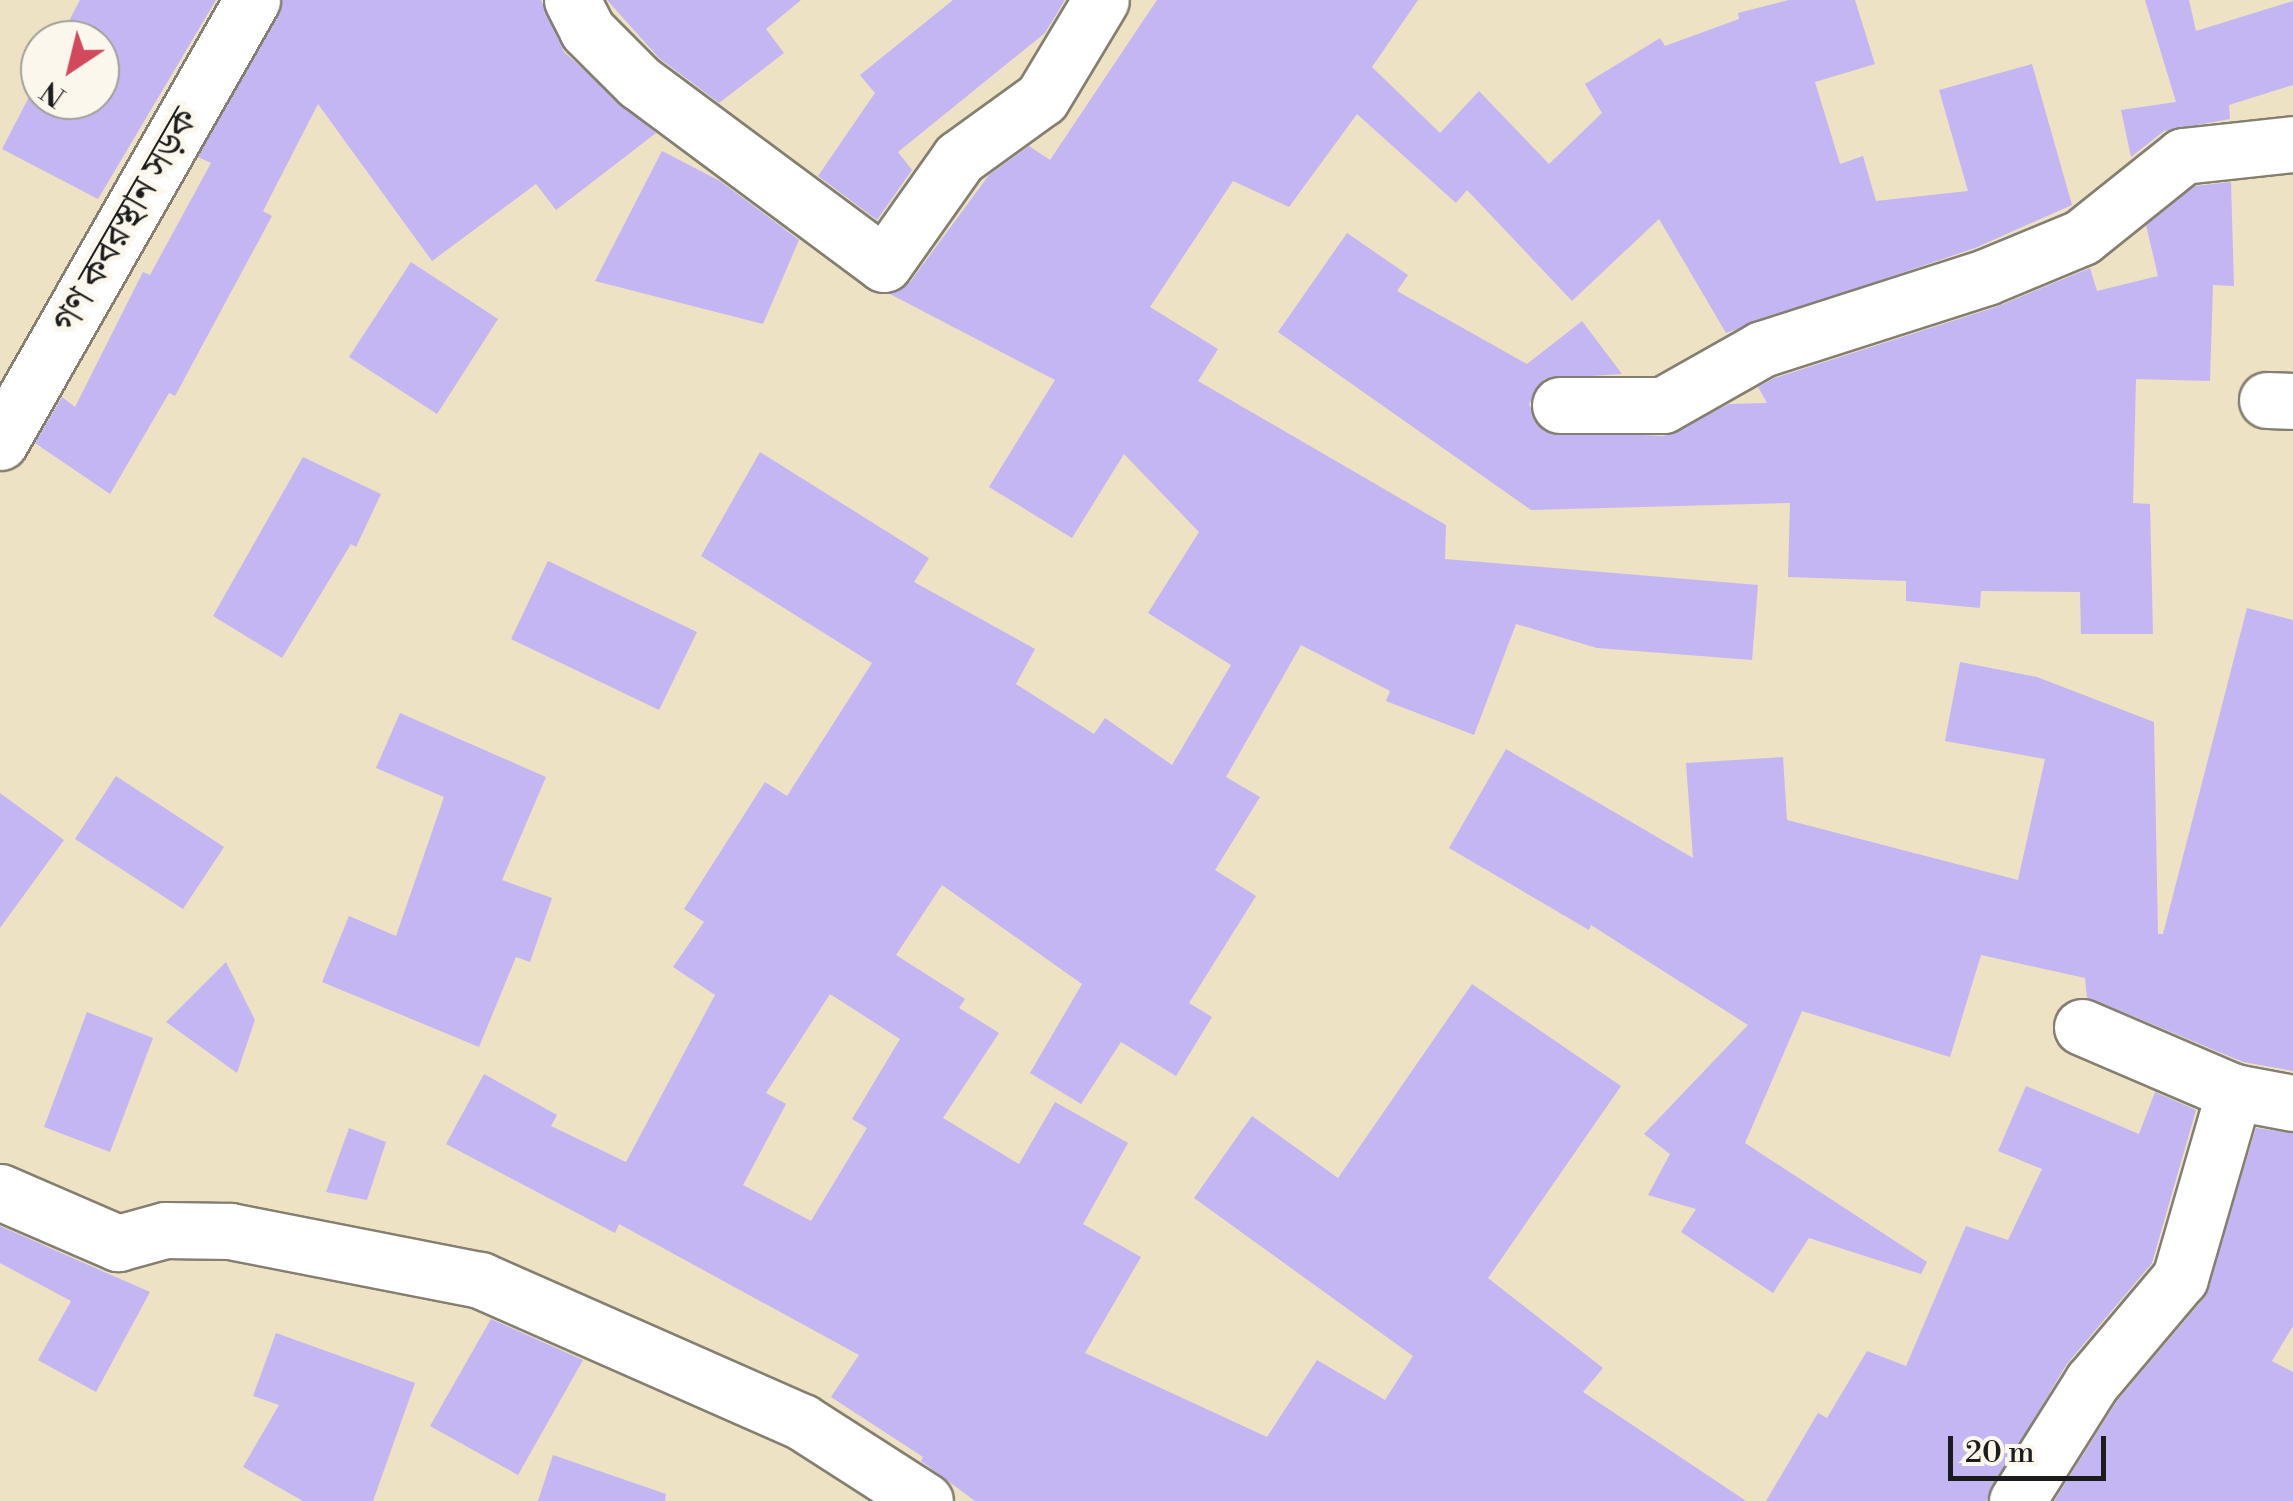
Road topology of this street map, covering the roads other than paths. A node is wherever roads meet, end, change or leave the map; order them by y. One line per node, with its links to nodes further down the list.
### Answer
1 (252, 0): 6 (street, গণ কবরস্থান সড়ক)
2 (572, 0): 3 (street)
3 (1102, 0)
4 (2293, 144): 5 (street)
5 (1560, 405)
6 (0, 442)
7 (2082, 1027): 8 (street)
8 (2234, 1092): 9 (street); 12 (street)
9 (2293, 1103)
10 (2, 1197): 11 (street)
11 (915, 1498)
12 (2016, 1501)

